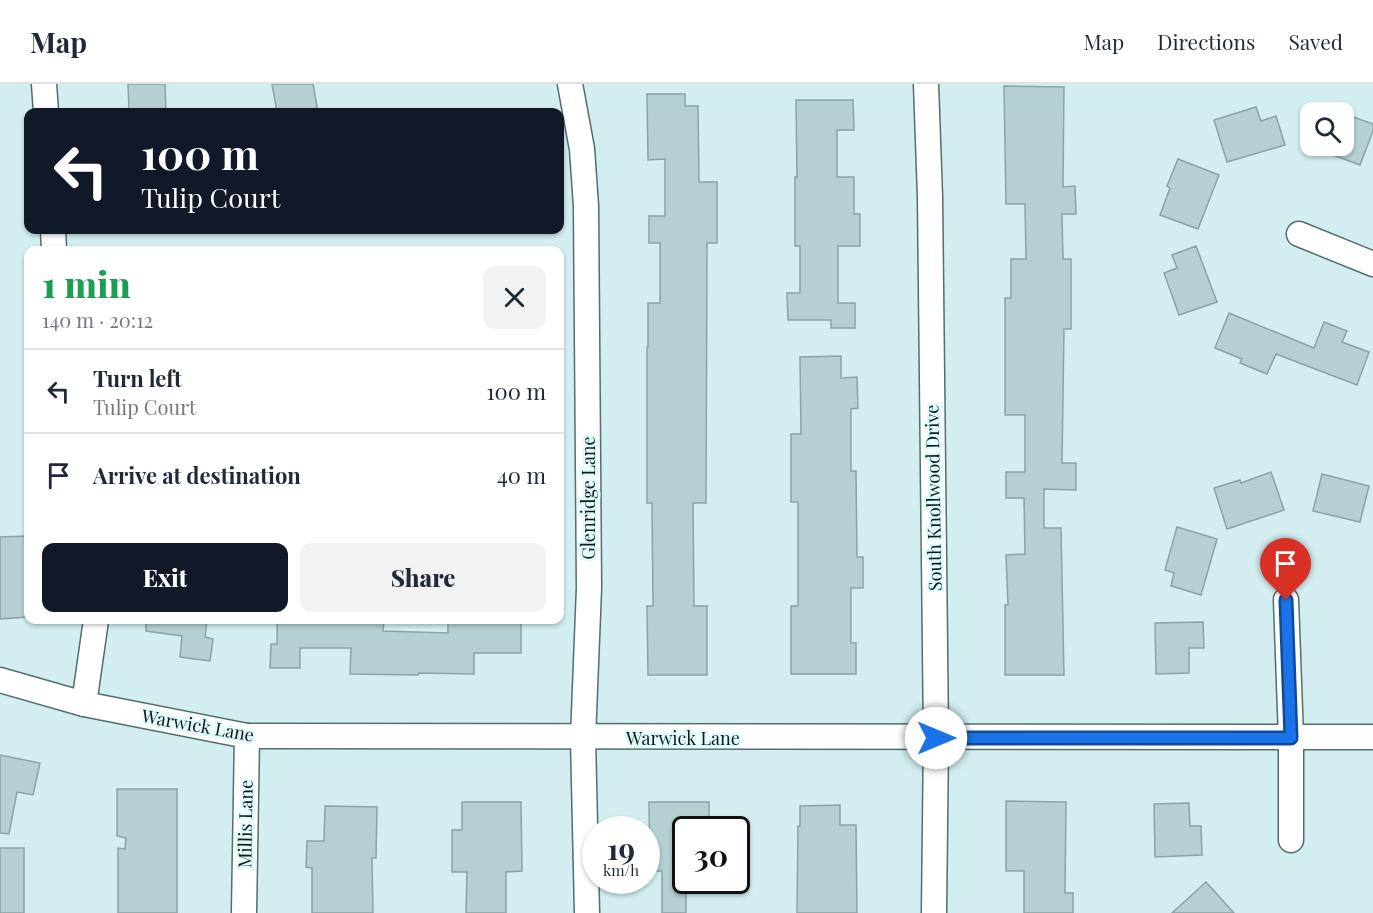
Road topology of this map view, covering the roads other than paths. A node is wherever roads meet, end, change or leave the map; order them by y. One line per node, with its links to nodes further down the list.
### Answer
1 (44, 84): 4 (street)
2 (570, 84): 13 (street, Glenridge Lane)
3 (926, 84): 14 (street, South Knollwood Drive)
4 (46, 108)
5 (1299, 234): 6 (street)
6 (1373, 264)
7 (1286, 600): 15 (street)
8 (95, 624): 10 (street)
9 (0, 680): 10 (street, Warwick Lane)
10 (84, 704): 11 (street, Warwick Lane)
11 (247, 736): 13 (street, Warwick Lane); 17 (street, Millis Lane)
12 (1373, 737): 15 (street, Warwick Lane)
13 (583, 738): 14 (street, Warwick Lane); 18 (street, Glenridge Lane)
14 (936, 738): 15 (street, Warwick Lane); 19 (street, South Knollwood Drive)
15 (1291, 738): 16 (street)
16 (1291, 840)
17 (244, 913)
18 (587, 913)
19 (934, 913)

